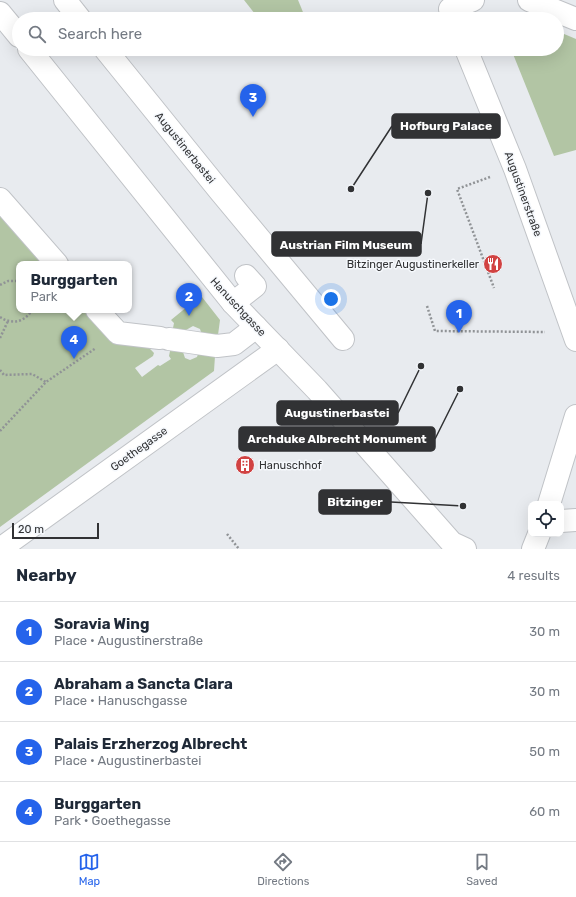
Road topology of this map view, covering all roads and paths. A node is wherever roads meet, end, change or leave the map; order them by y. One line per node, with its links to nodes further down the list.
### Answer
1 (65, 0): 5 (street)
2 (473, 0): 4 (street)
3 (528, 0): 6 (street)
4 (450, 9)
5 (74, 12)
6 (558, 12)
7 (0, 13): 10 (street)
8 (564, 14): 9 (street)
9 (576, 19)
10 (12, 28)
11 (35, 56): 21 (street, Hanuschgasse)
12 (111, 56): 31 (street, Augustinerbastei)
13 (469, 56): 14 (street, Augustinerstraße)
14 (515, 169): 20 (path); 29 (street, Augustinerstraße)
15 (0, 199): 16 (street)
16 (54, 261)
17 (246, 276): 21 (street)
18 (16, 281): 19 (path)
19 (0, 285)
20 (494, 288)
21 (233, 304): 27 (street, Hanuschgasse)
22 (426, 306): 29 (path)
23 (29, 313): 26 (path)
24 (100, 313): 28 (street)
25 (0, 317): 26 (path)
26 (8, 321): 30 (path)
27 (256, 327): 28 (street); 32 (street, Hanuschgasse)
28 (118, 333): 34 (path)
29 (574, 336)
30 (0, 338)
31 (343, 339)
32 (278, 349): 42 (street, Goethegasse); 44 (street, Hanuschgasse)
33 (0, 370): 34 (path)
34 (46, 382): 36 (path)
35 (576, 416): 37 (street)
36 (0, 431)
37 (550, 501)
38 (576, 520): 39 (street)
39 (564, 521)
40 (227, 534): 43 (path)
41 (538, 537): 45 (street)
42 (0, 549)
43 (239, 549)
44 (465, 549)
45 (533, 549)

